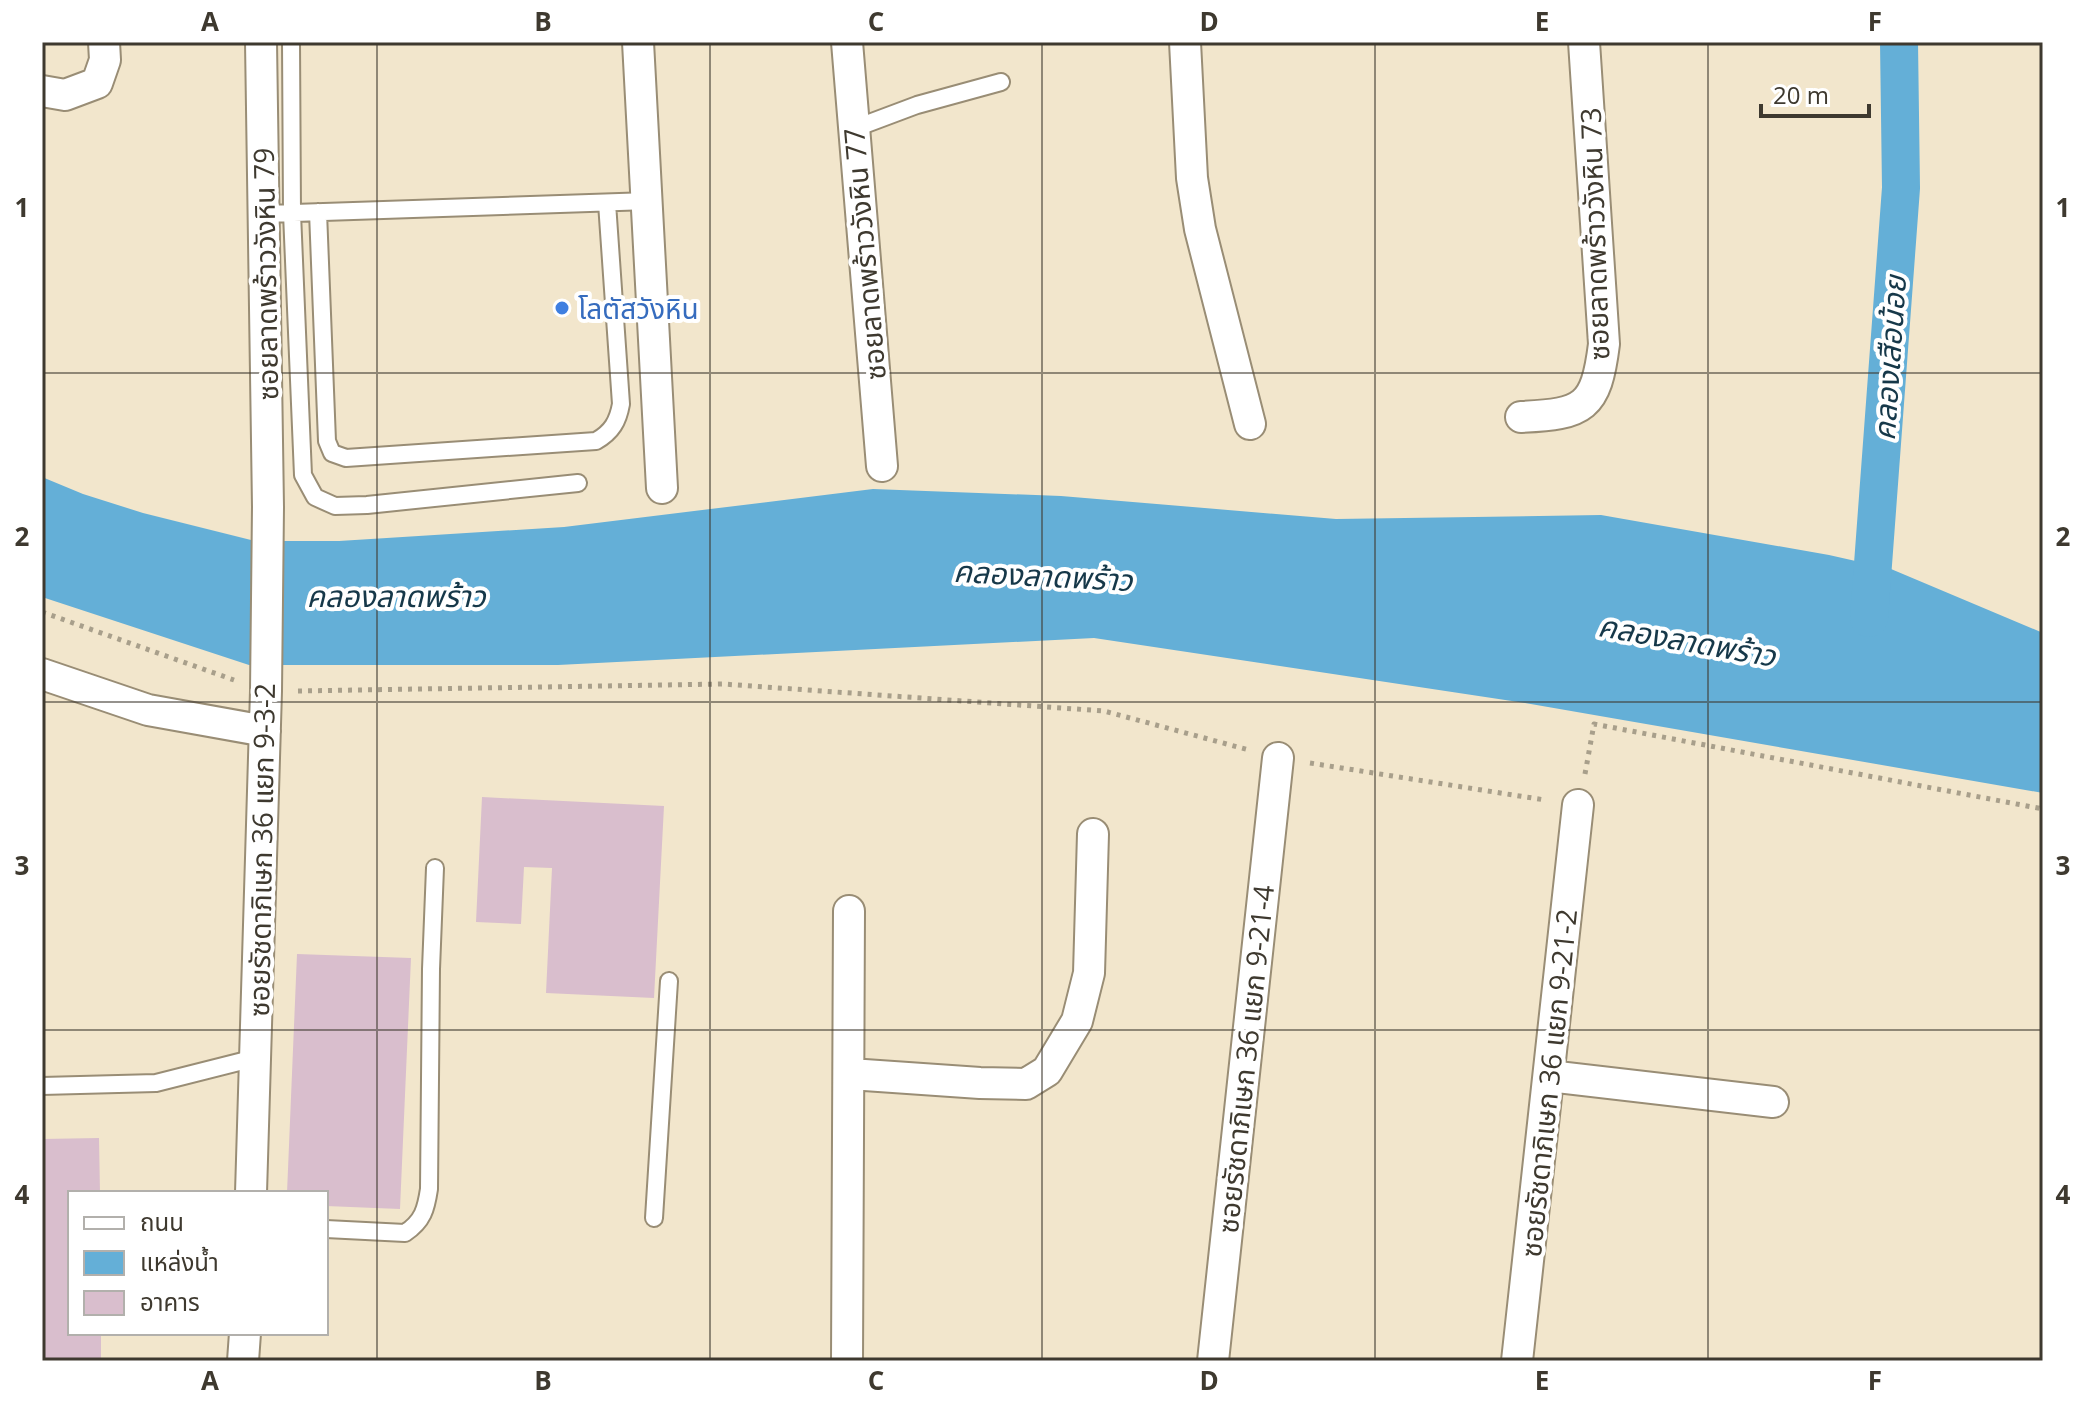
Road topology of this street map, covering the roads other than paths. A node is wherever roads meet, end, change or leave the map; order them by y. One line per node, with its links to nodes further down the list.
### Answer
1 (104, 42): 9 (street)
2 (261, 42): 14 (street, ซอยลาดพร้าววังหิน 79)
3 (291, 42): 14 (lane)
4 (638, 42): 11 (street)
5 (847, 42): 10 (street, ซอยลาดพร้าววังหิน 77)
6 (1185, 42): 16 (street)
7 (1584, 42): 15 (street, ซอยลาดพร้าววังหิน 73)
8 (1001, 82): 10 (lane)
9 (42, 91)
10 (853, 129): 17 (street, ซอยลาดพร้าววังหิน 77)
11 (649, 201): 12 (lane); 19 (street)
12 (607, 203): 13 (lane); 13 (lane)
13 (318, 212): 14 (lane)
14 (278, 214): 18 (lane); 20 (street, ซอยลาดพร้าววังหิน 79)
15 (1521, 417)
16 (1250, 424)
17 (882, 466)
18 (578, 483)
19 (662, 488)
20 (268, 507): 22 (street, ซอยรัชดาภิเษก 36 แยก 9-3-2)
21 (42, 674): 22 (street)
22 (265, 731): 29 (street, ซอยรัชดาภิเษก 36 แยก 9-3-2)
23 (1278, 758): 40 (street, ซอยรัชดาภิเษก 36 แยก 9-21-4)
24 (1578, 805): 31 (street, ซอยรัชดาภิเษก 36 แยก 9-21-2)
25 (1093, 834): 30 (street)
26 (435, 868): 36 (lane)
27 (849, 911): 30 (street)
28 (669, 981): 35 (lane)
29 (255, 1058): 32 (lane); 34 (street, ซอยรัชดาภิเษก 36 แยก 9-3-2)
30 (850, 1074): 39 (street)
31 (1549, 1076): 33 (street); 41 (street, ซอยรัชดาภิเษก 36 แยก 9-21-2)
32 (42, 1086)
33 (1773, 1102)
34 (251, 1191)
35 (654, 1218)
36 (328, 1229)
37 (245, 1335): 38 (street)
38 (243, 1361)
39 (847, 1361)
40 (1213, 1361)
41 (1517, 1361)

